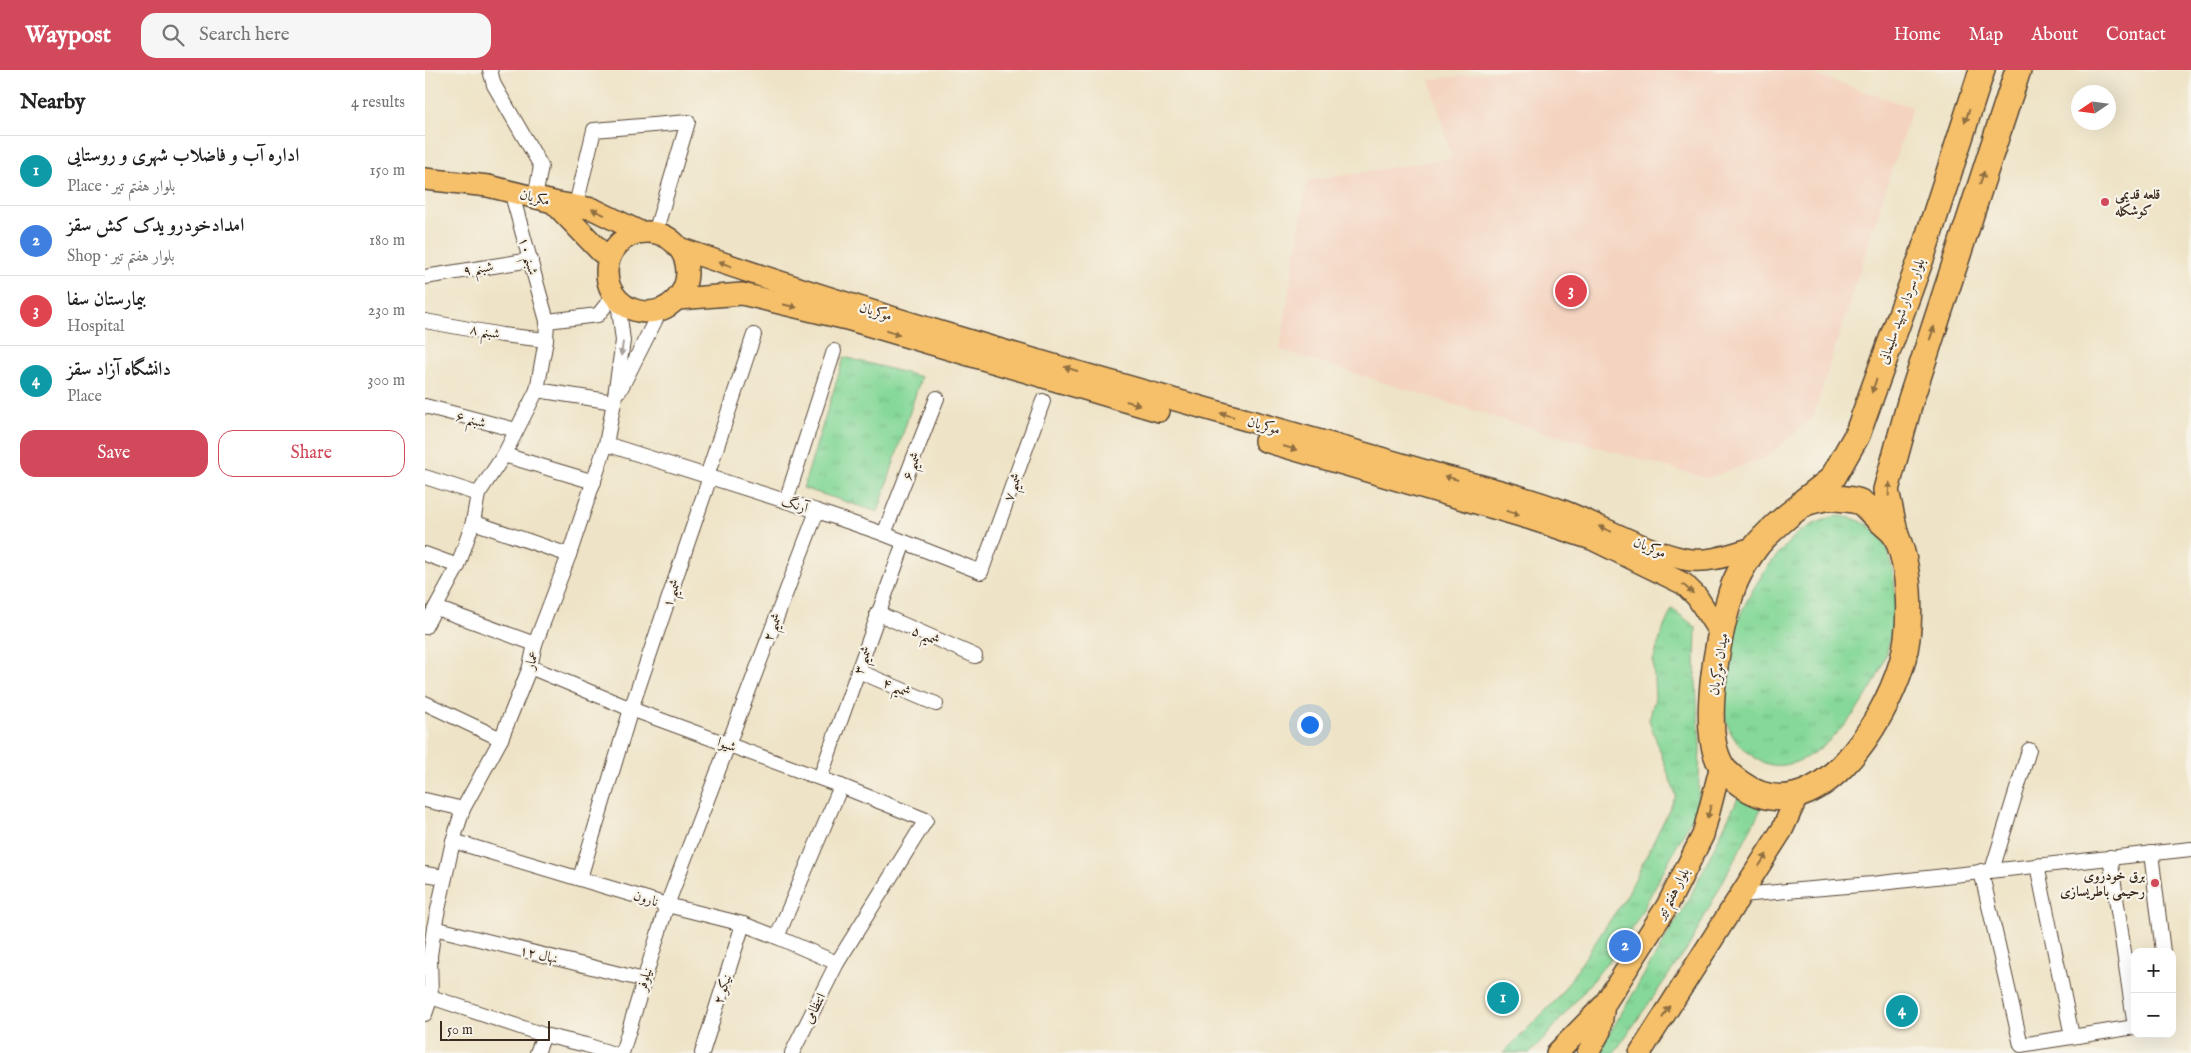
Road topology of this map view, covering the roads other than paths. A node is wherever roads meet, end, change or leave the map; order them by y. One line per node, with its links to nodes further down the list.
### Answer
1 (490, 70): 6 (street)
2 (1982, 70): 36 (highway, بلوار سردار شهید سلیمانی, one-way to 36)
3 (2017, 70): 38 (highway, one-way to 3)
4 (425, 179): 5 (main road, مکریان)
5 (511, 191): 6 (main road, مکریان); 11 (street, شبنم ۱۰)
6 (544, 200): 7 (main road, مکریان); 10 (main road)
7 (575, 205): 8 (main road, مکریان, one-way to 7); 8 (street)
8 (648, 232): 9 (main road); 10 (main road)
9 (679, 248): 14 (main road); 40 (main road, موکریان, one-way to 9)
10 (609, 258): 13 (main road)
11 (531, 260): 12 (street, شبنم ۹); 17 (street, شبنم ۱۰)
12 (425, 277)
13 (616, 298): 15 (main road); 17 (street); 24 (street, عمار, one-way to 24)
14 (678, 298): 15 (main road); 48 (main road, one-way to 48)
15 (660, 311): 24 (street)
16 (425, 321): 19 (street, شبنم ۸)
17 (547, 321): 19 (street, شبنم ۱۰)
18 (754, 334): 30 (street, شمیم ۱)
19 (546, 340): 21 (street, شبنم ۱۰)
20 (834, 351): 33 (street)
21 (537, 390): 24 (street); 26 (street, شبنم ۱۰)
22 (937, 398): 37 (street, شمیم ۶)
23 (1043, 401): 44 (street, شمیم ۷)
24 (614, 402): 27 (street, عمار)
25 (425, 406): 26 (street, شبنم ۶)
26 (516, 430): 28 (street, شبنم ۱۰)
27 (606, 444): 30 (street, آرنگ); 31 (street, عمار)
28 (504, 455): 31 (street); 32 (street, شبنم ۱۰)
29 (425, 477): 32 (street)
30 (709, 477): 33 (street, آرنگ); 55 (street, شمیم ۱)
31 (594, 482): 42 (street, عمار)
32 (478, 494): 35 (street)
33 (786, 501): 34 (street, آرنگ)
34 (817, 511): 37 (street, آرنگ); 57 (street, شمیم ۲)
35 (473, 522): 42 (street); 43 (street)
36 (1777, 526): 38 (highway, میدان موکریان); 40 (highway, میدان موکریان)
37 (884, 534): 39 (street, آرنگ)
38 (1897, 536): 62 (highway)
39 (904, 542): 44 (street, آرنگ); 46 (street, شمیم ۳)
40 (1756, 547): 48 (highway, میدان موکریان)
41 (425, 554): 43 (street)
42 (569, 555): 49 (street, عمار)
43 (458, 566): 45 (street)
44 (981, 572)
45 (436, 608): 47 (street); 49 (street)
46 (877, 614): 50 (street, شمیم ۵); 52 (street, شمیم ۳)
47 (425, 627)
48 (1722, 636): 59 (highway, میدان موکریان)
49 (535, 644): 51 (street, عمار)
50 (975, 656)
51 (530, 667): 55 (street, شیوا); 56 (street, عمار)
52 (858, 671): 54 (street, شمیم ۴); 60 (street, شمیم ۳)
53 (425, 703): 56 (street)
54 (936, 704)
55 (631, 709): 57 (street, شیوا); 74 (street, شمیم ۱)
56 (501, 739): 64 (street, عمار)
57 (727, 744): 60 (street, شیوا); 76 (street, شمیم ۲)
58 (2029, 750): 71 (street)
59 (1721, 765): 62 (highway, میدان موکریان); 86 (main road, بلوار هفتم تیر, one-way to 86)
60 (820, 778): 61 (street, شیوا)
61 (841, 786): 65 (street, شیوا); 79 (street)
62 (1797, 797): 75 (main road, one-way to 62)
63 (425, 800): 64 (street)
64 (463, 809): 66 (street, عمار)
65 (925, 820): 82 (street, انتظامی)
66 (453, 841): 73 (street, عمار); 74 (street, نارون)
67 (2191, 849): 68 (street)
68 (2151, 853): 69 (street); 80 (street)
69 (2110, 858): 70 (street); 85 (street)
70 (2037, 865): 71 (street); 90 (street)
71 (1986, 871): 75 (street); 90 (street)
72 (425, 874): 73 (street)
73 (444, 877): 78 (street, عمار)
74 (580, 878): 76 (street, نارون)
75 (1739, 895): 99 (main road, one-way to 75)
76 (667, 905): 77 (street, نارون); 83 (street, نیلوفر)
77 (743, 924): 79 (street, نارون); 95 (street, نیکو ۲)
78 (434, 928): 81 (street, عمار); 83 (street, نهال ۱۲)
79 (777, 937): 82 (street, نارون)
80 (2163, 948)
81 (427, 956): 84 (street, عمار)
82 (837, 964): 96 (street, انتظامی)
83 (644, 980): 94 (street, نیلوفر)
84 (431, 997): 87 (street, عمار); 89 (street)
85 (2131, 1000)
86 (1604, 1005): 97 (main road, بلوار هفتم تیر); 98 (main road)
87 (425, 1014)
88 (2131, 1028): 90 (street)
89 (544, 1035): 91 (street); 92 (street)
90 (2072, 1036)
91 (585, 1049): 93 (street)
92 (537, 1053)
93 (611, 1053)
94 (622, 1053)
95 (701, 1053)
96 (792, 1053)
97 (1557, 1053)
98 (1588, 1053)
99 (1640, 1053)

